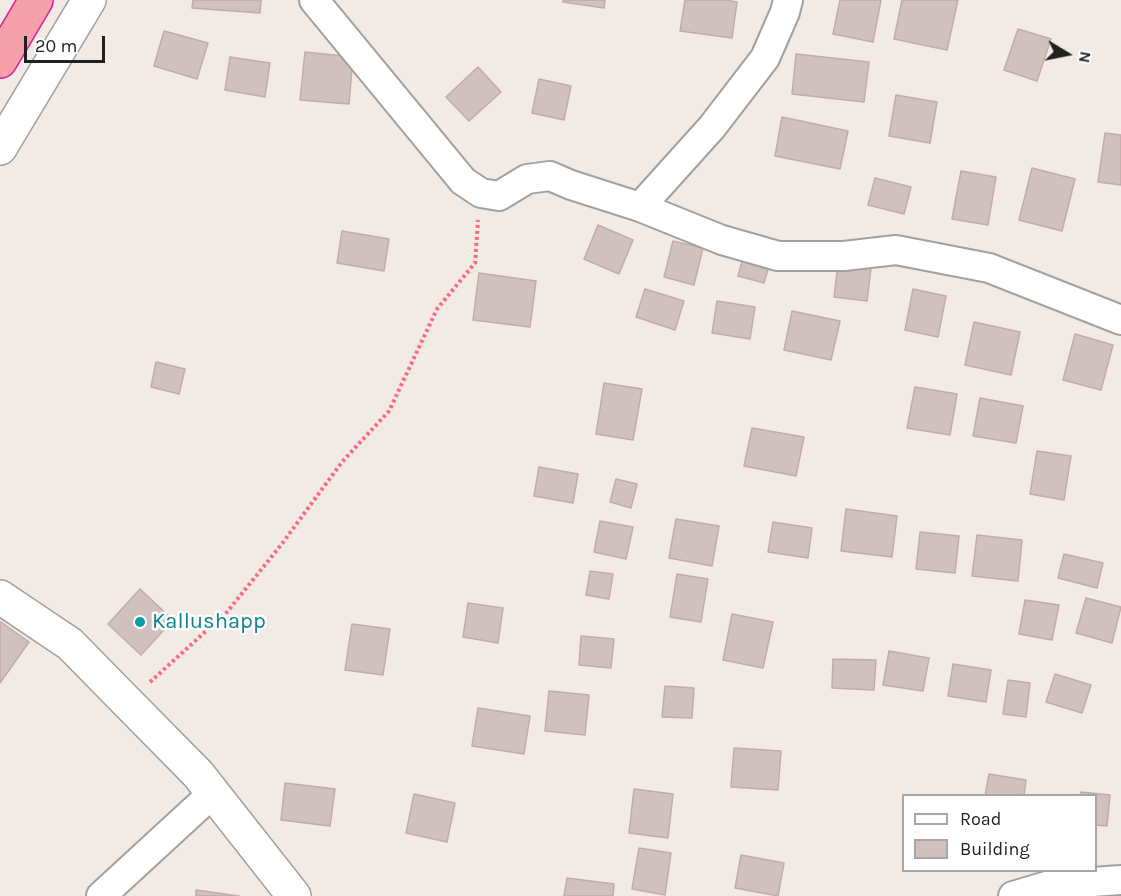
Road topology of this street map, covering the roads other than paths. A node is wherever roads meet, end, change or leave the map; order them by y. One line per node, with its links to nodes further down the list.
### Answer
1 (36, 0): 5 (highway)
2 (89, 0): 6 (street)
3 (314, 0): 7 (street)
4 (788, 0): 7 (street)
5 (0, 61)
6 (0, 148)
7 (640, 207): 8 (street)
8 (1121, 320)
9 (0, 597): 10 (street)
10 (213, 793): 12 (street); 13 (street)
11 (1121, 880): 14 (street)
12 (101, 896)
13 (294, 896)
14 (1013, 896)

